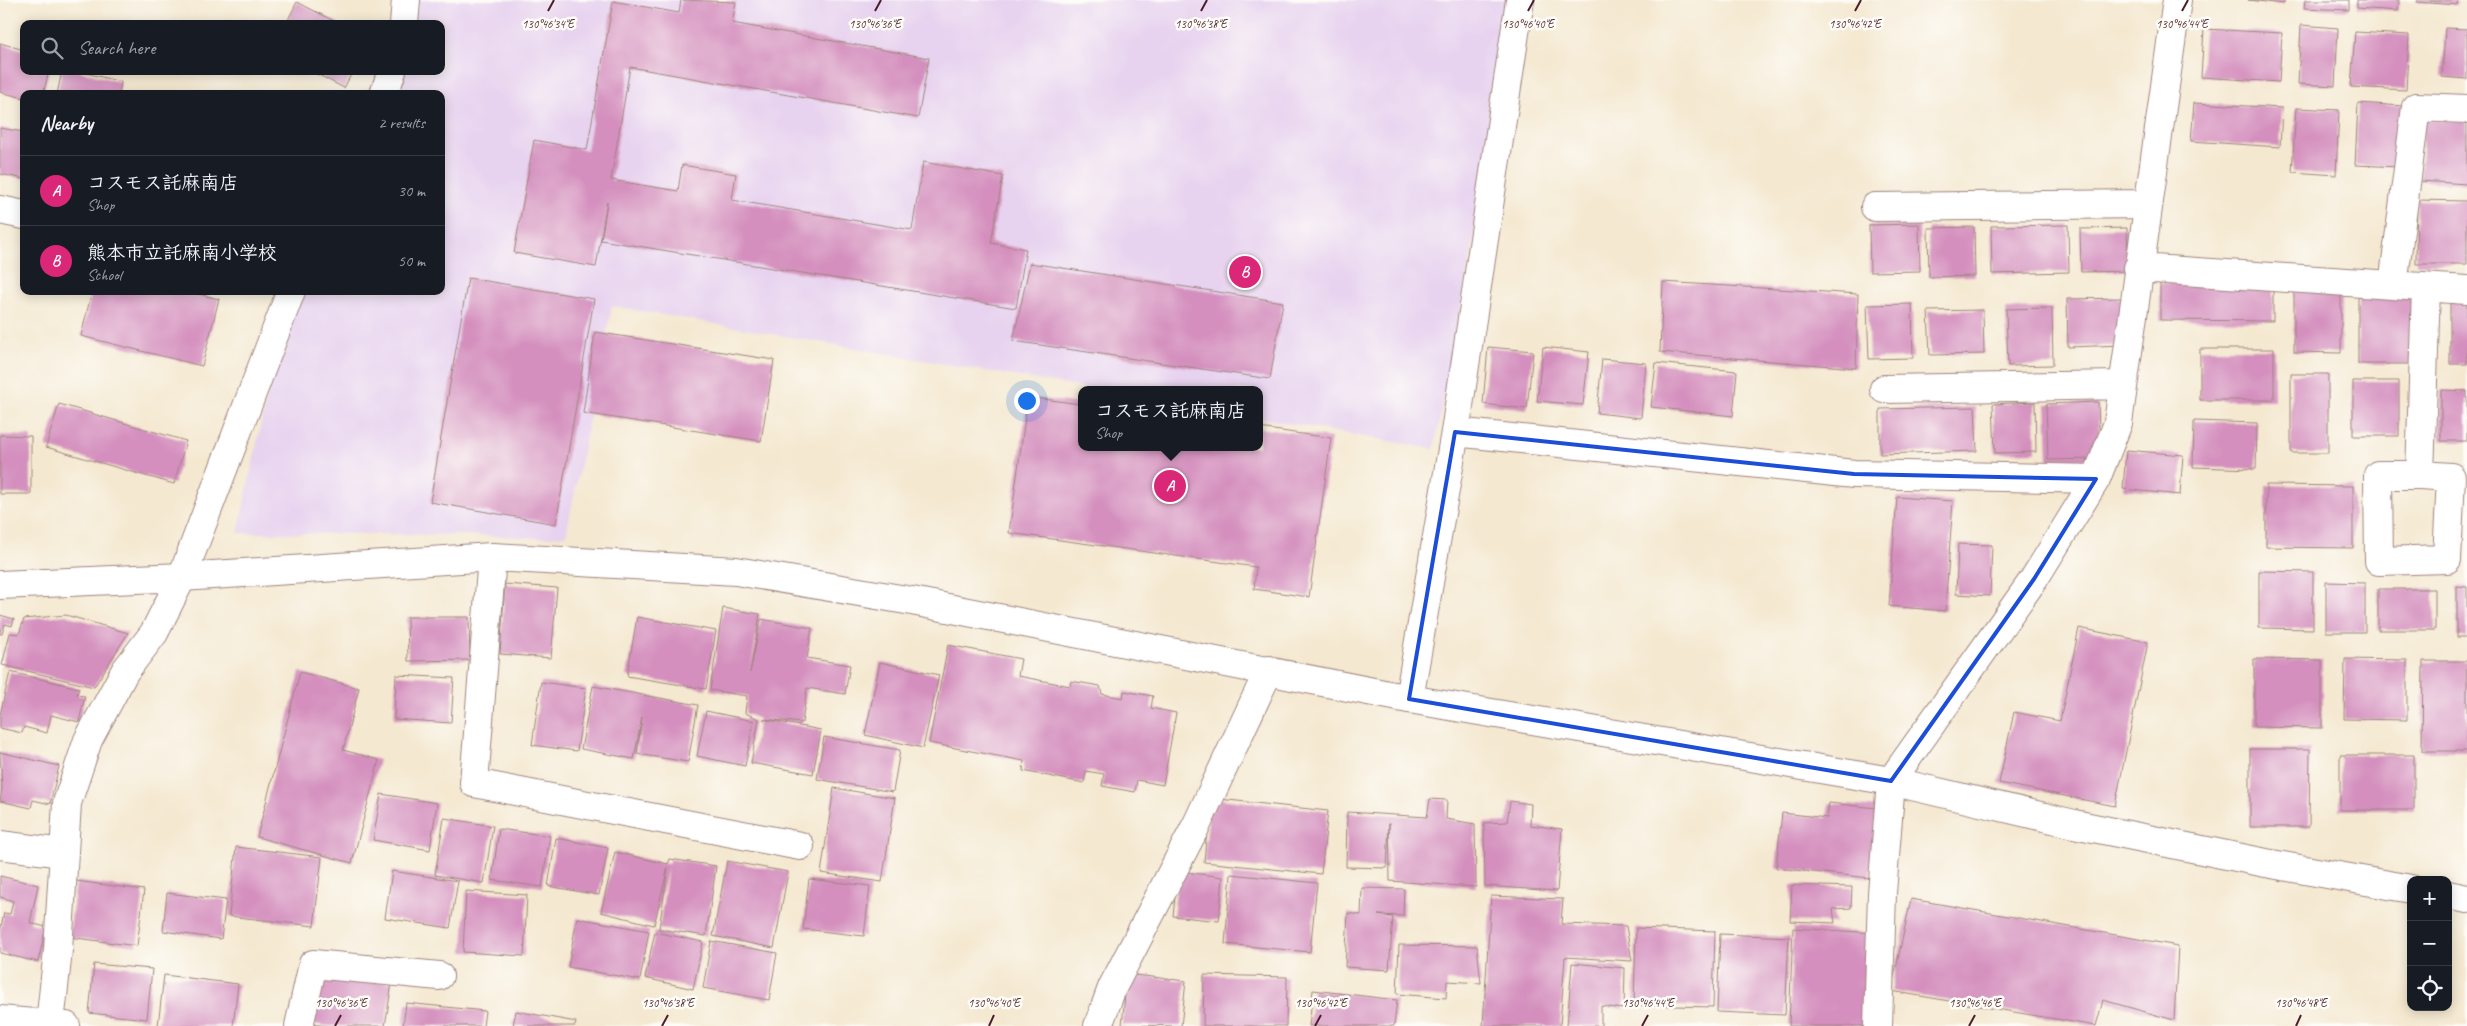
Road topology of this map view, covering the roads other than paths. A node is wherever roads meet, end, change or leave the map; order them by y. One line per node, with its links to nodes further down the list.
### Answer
1 (406, 0): 4 (street)
2 (1520, 0): 19 (street)
3 (2177, 0): 8 (street)
4 (404, 20)
5 (391, 75): 6 (street)
6 (385, 90)
7 (2467, 109): 13 (street)
8 (2147, 204): 9 (street); 12 (street)
9 (1875, 207)
10 (0, 210): 11 (street)
11 (20, 214)
12 (2138, 268): 13 (street); 17 (street)
13 (2393, 285): 14 (street)
14 (2426, 288): 15 (street); 20 (street)
15 (2467, 290)
16 (289, 295): 24 (street)
17 (2123, 385): 18 (street); 21 (street)
18 (1884, 389)
19 (1455, 432): 21 (street); 27 (street)
20 (2420, 475): 23 (street); 23 (street)
21 (2096, 479): 28 (street)
22 (492, 557): 24 (street); 26 (street); 30 (street)
23 (2457, 560)
24 (182, 577): 25 (street); 31 (street)
25 (0, 585)
26 (1269, 670): 27 (street); 39 (street)
27 (1409, 699): 28 (street)
28 (1891, 781): 32 (street); 40 (street)
29 (0, 845): 31 (street)
30 (800, 846)
31 (63, 852): 37 (street)
32 (2407, 888)
33 (2452, 897): 34 (street)
34 (2467, 899)
35 (439, 976): 38 (street)
36 (0, 1020): 37 (street)
37 (58, 1025)
38 (299, 1026)
39 (1098, 1026)
40 (1878, 1026)

